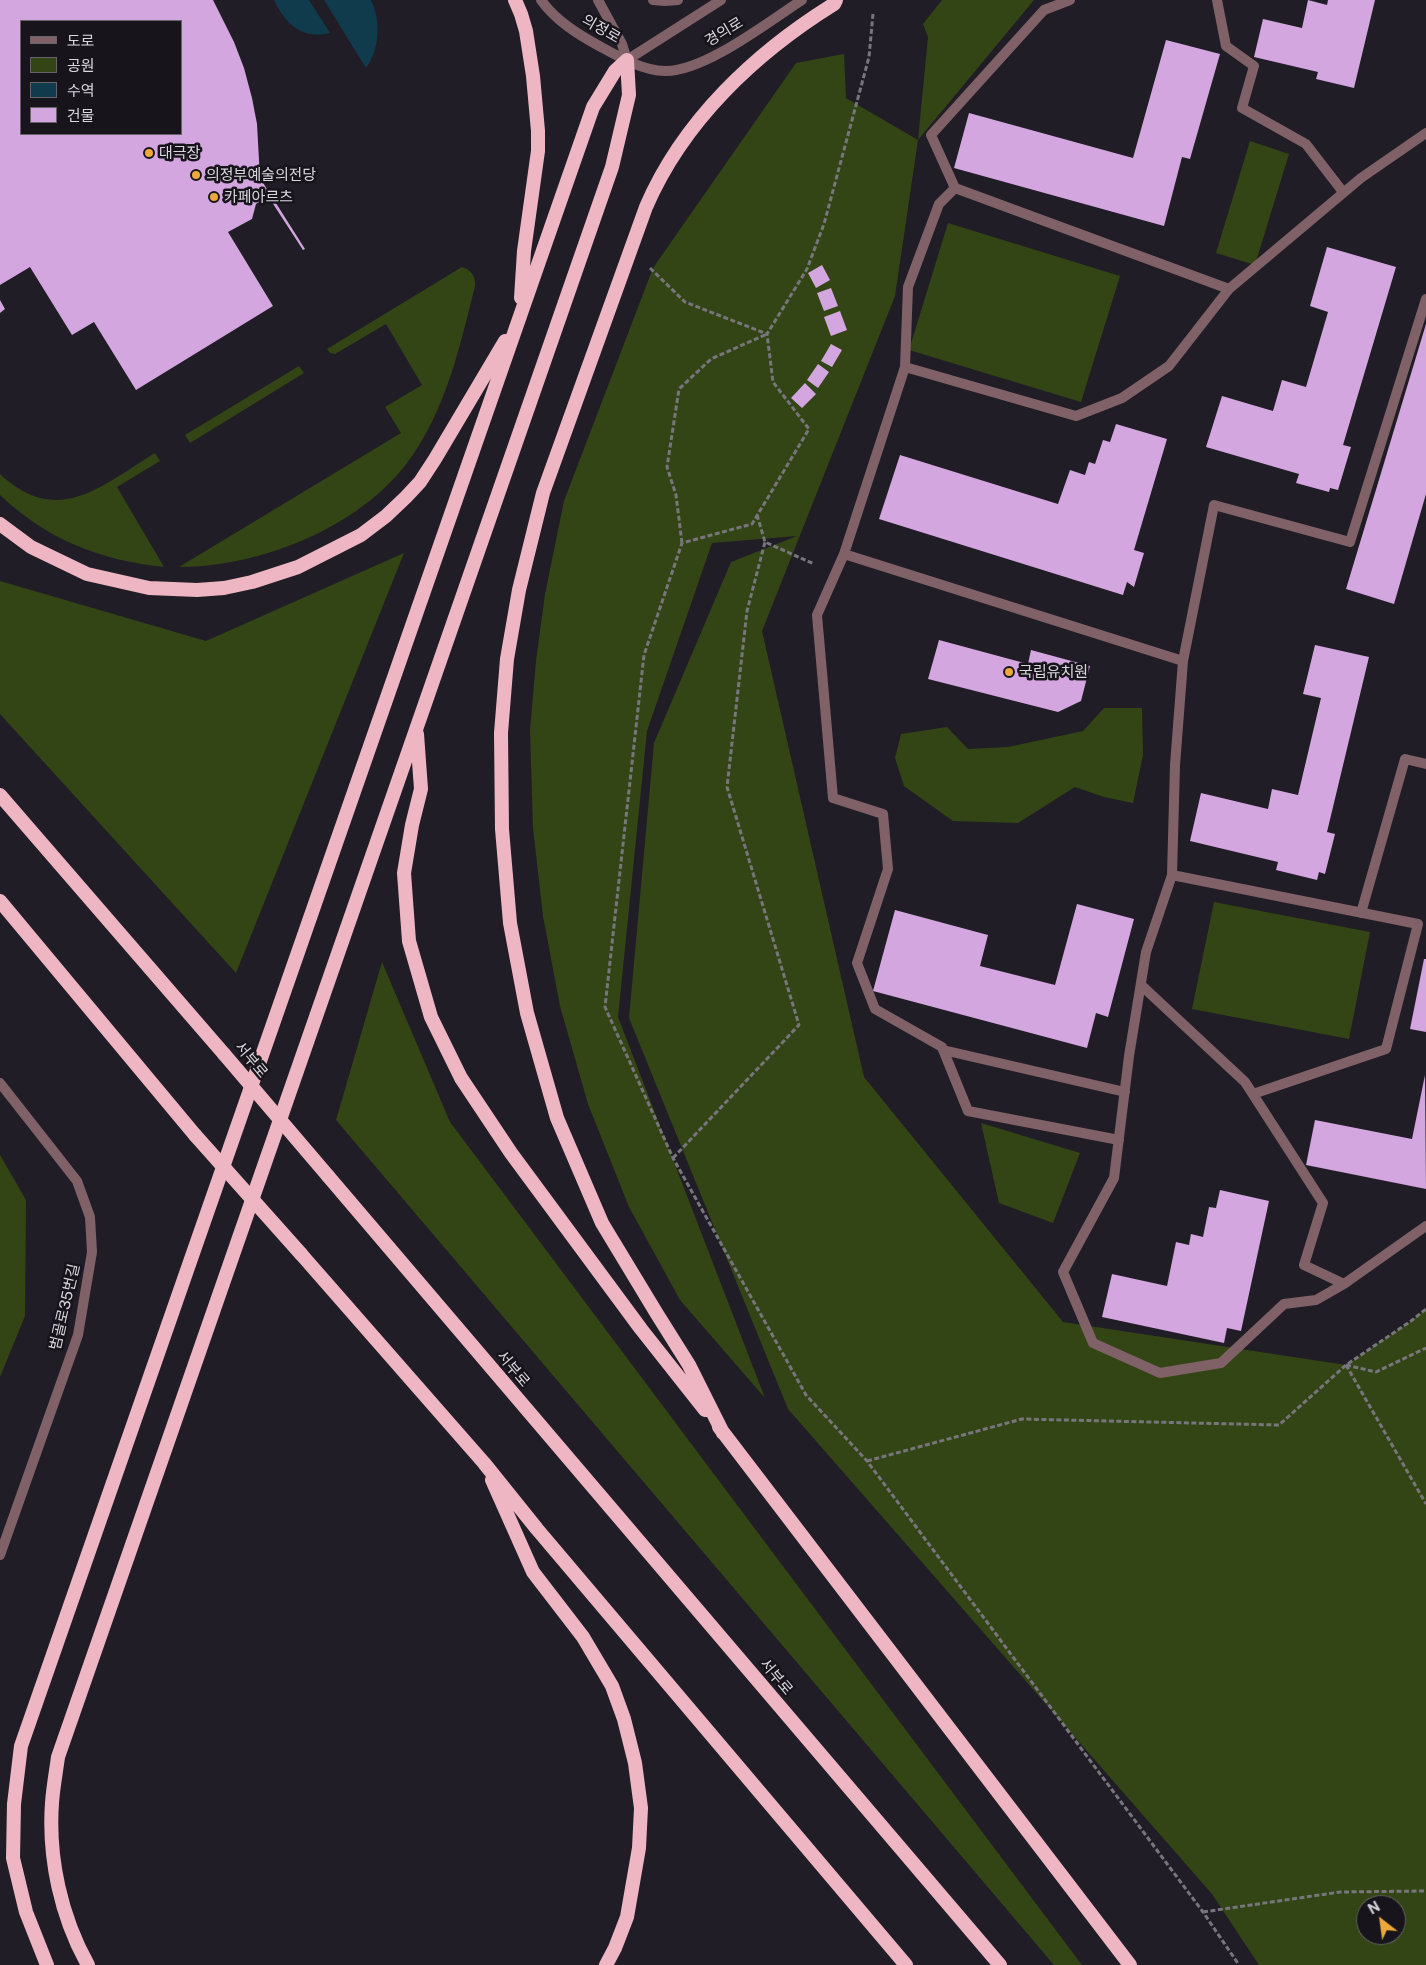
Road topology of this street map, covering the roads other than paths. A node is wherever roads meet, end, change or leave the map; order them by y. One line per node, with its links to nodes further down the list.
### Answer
1 (515, 0): 18 (highway)
2 (541, 0): 11 (street, 의정로)
3 (598, 0): 11 (street, 의정로)
4 (653, 0): 5 (street)
5 (678, 0)
6 (721, 0): 11 (street, 경의로)
7 (802, 0): 12 (street, 경의로)
8 (836, 0): 37 (highway)
9 (1070, 0): 14 (street)
10 (1217, 0): 15 (street)
11 (627, 60): 12 (street, 의정로); 18 (highway); 23 (highway)
12 (684, 70)
13 (1426, 133): 15 (street)
14 (955, 188): 16 (street); 19 (street)
15 (1343, 192): 16 (street)
16 (1229, 289): 19 (street)
17 (1426, 299): 22 (street)
18 (520, 314): 20 (highway); 40 (highway)
19 (905, 367): 21 (street)
20 (0, 524)
21 (844, 554): 22 (street); 30 (street)
22 (1183, 661): 26 (street)
23 (416, 728): 37 (highway); 41 (highway)
24 (1426, 764): 28 (street)
25 (0, 795): 44 (highway, 서부로, bridge)
26 (1172, 875): 28 (street); 29 (street)
27 (0, 901): 38 (highway, bridge)
28 (1361, 913): 33 (street)
29 (1141, 984): 32 (street); 33 (street)
30 (943, 1050): 32 (street); 34 (street)
31 (0, 1083): 39 (street, 범골로35번길)
32 (1125, 1092): 34 (street)
33 (1253, 1094): 36 (street)
34 (1119, 1140): 36 (street)
35 (1426, 1226): 36 (street)
36 (1344, 1284)
37 (723, 1432): 45 (highway)
38 (484, 1463): 42 (highway); 43 (highway)
39 (0, 1555)
40 (47, 1965)
41 (88, 1965)
42 (606, 1965)
43 (906, 1965)
44 (1000, 1965)
45 (1130, 1965)

